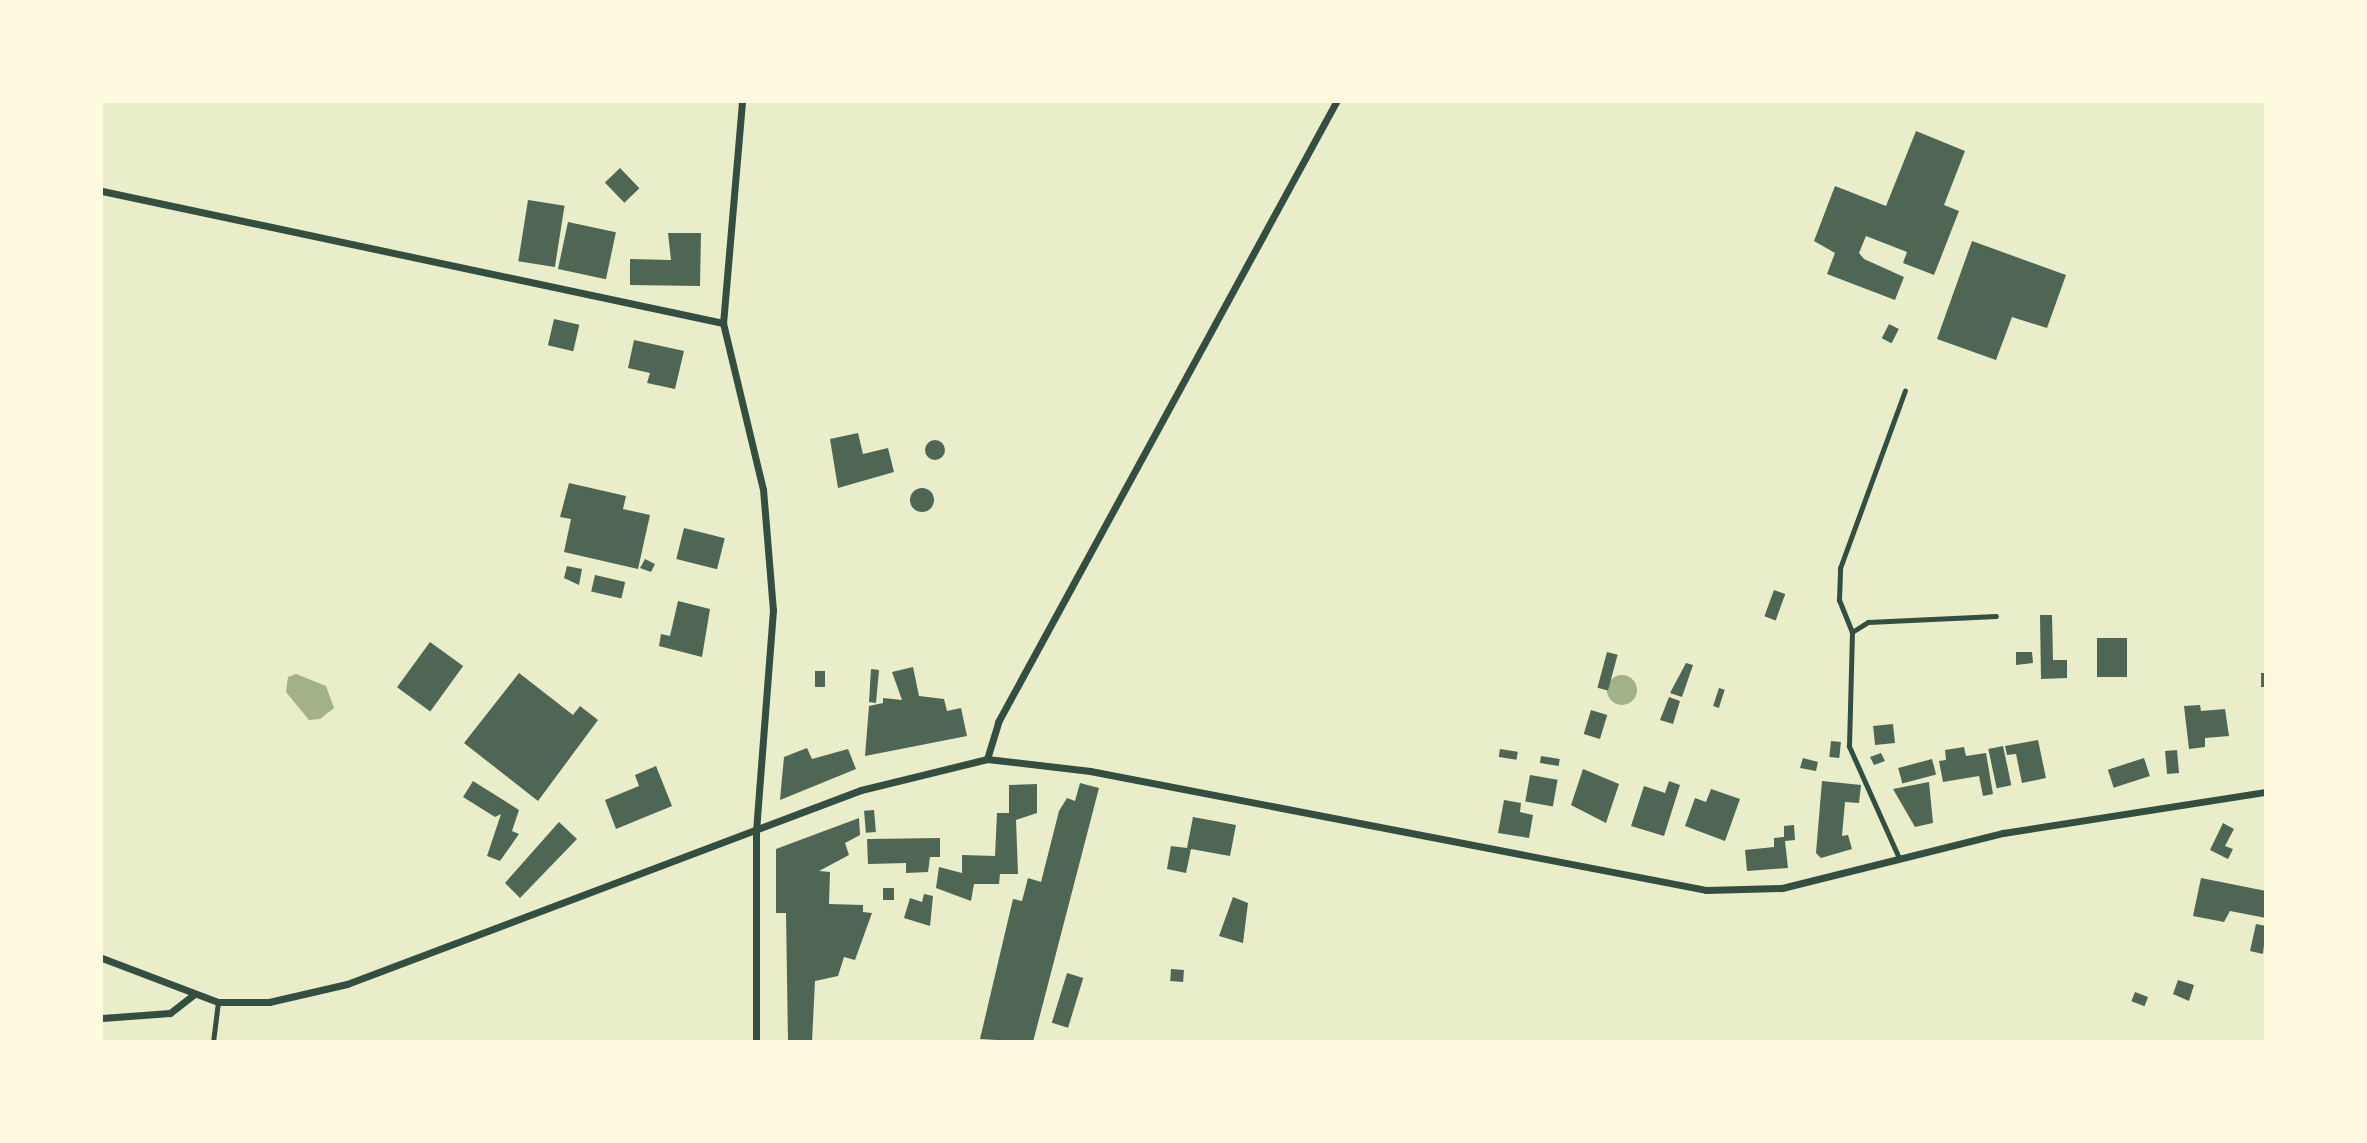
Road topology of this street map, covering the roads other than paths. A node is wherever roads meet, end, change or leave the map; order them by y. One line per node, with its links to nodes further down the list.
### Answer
1 (742, 102): 4 (street)
2 (1336, 102): 8 (street)
3 (102, 191): 4 (street)
4 (723, 323): 10 (street)
5 (1905, 390): 7 (lane)
6 (1996, 616): 7 (lane)
7 (1852, 632): 11 (lane)
8 (987, 759): 10 (street); 11 (street)
9 (2266, 792): 11 (street)
10 (756, 829): 14 (street); 17 (street)
11 (1899, 858)
12 (102, 958): 13 (street)
13 (193, 995): 14 (street); 15 (street)
14 (218, 1002): 16 (lane)
15 (102, 1018)
16 (213, 1041)
17 (756, 1041)

